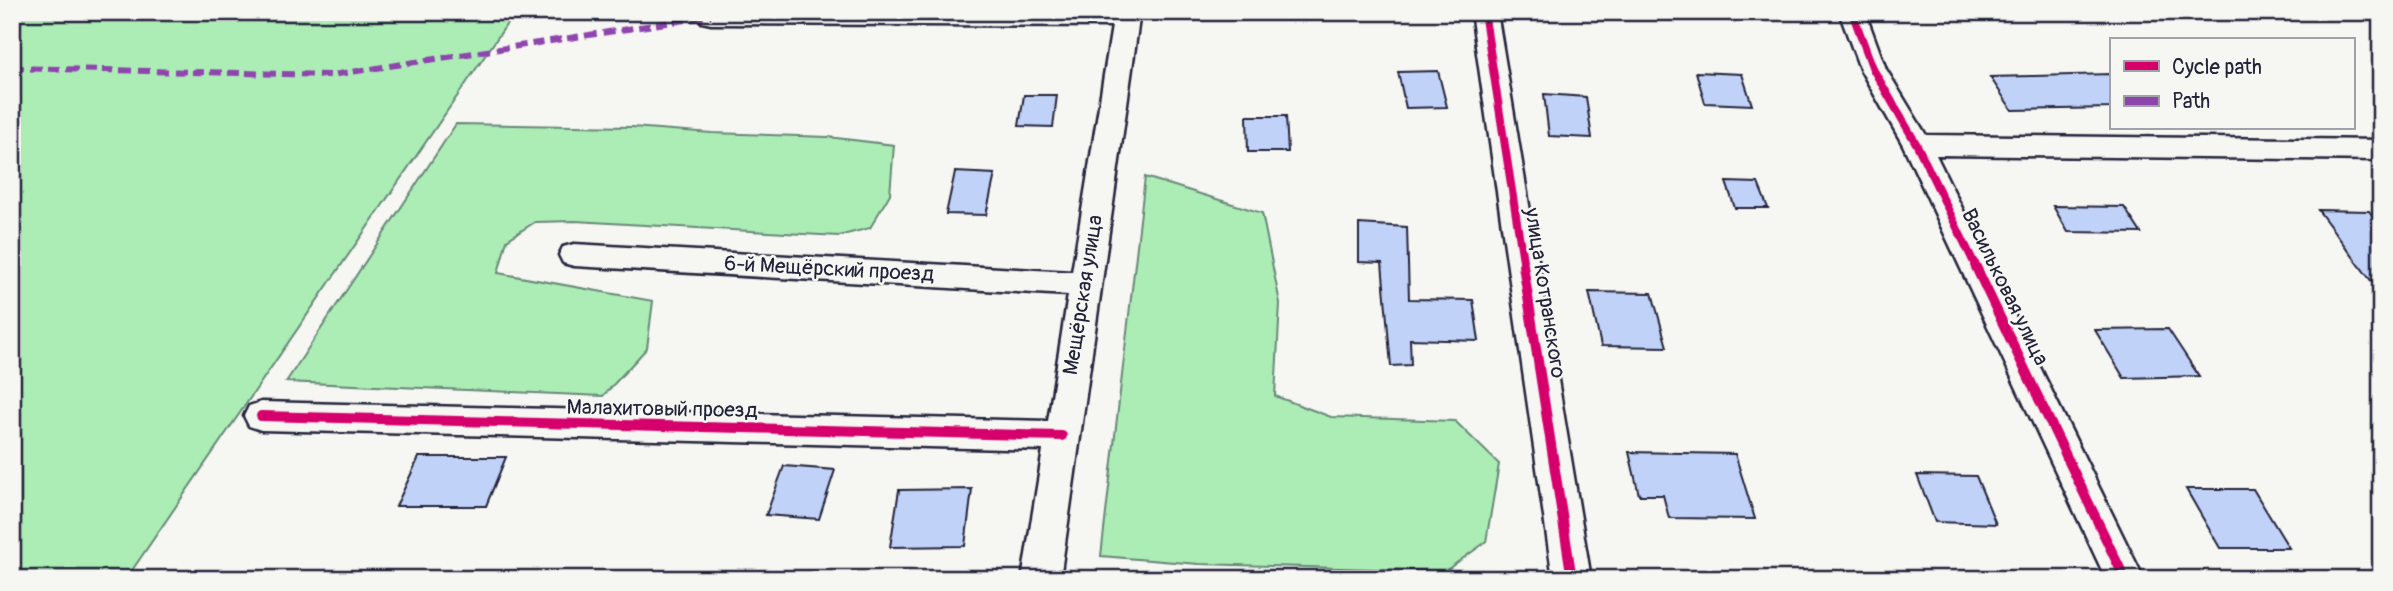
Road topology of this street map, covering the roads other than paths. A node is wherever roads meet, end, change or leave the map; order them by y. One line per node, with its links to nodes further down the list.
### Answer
1 (1484, 12): 12 (street, улица Котранского)
2 (1852, 12): 5 (street, Васильковая улица)
3 (1126, 15): 4 (street); 8 (street, Мещёрская улица)
4 (711, 16)
5 (1917, 145): 6 (street); 13 (street, Васильковая улица)
6 (2381, 150)
7 (574, 255): 8 (street, 6-й Мещёрский проезд)
8 (1085, 284): 10 (street, Мещёрская улица)
9 (261, 416): 10 (street, Малахитовый проезд)
10 (1062, 436): 11 (street, Мещёрская улица)
11 (1041, 579)
12 (1572, 579)
13 (2125, 579)

